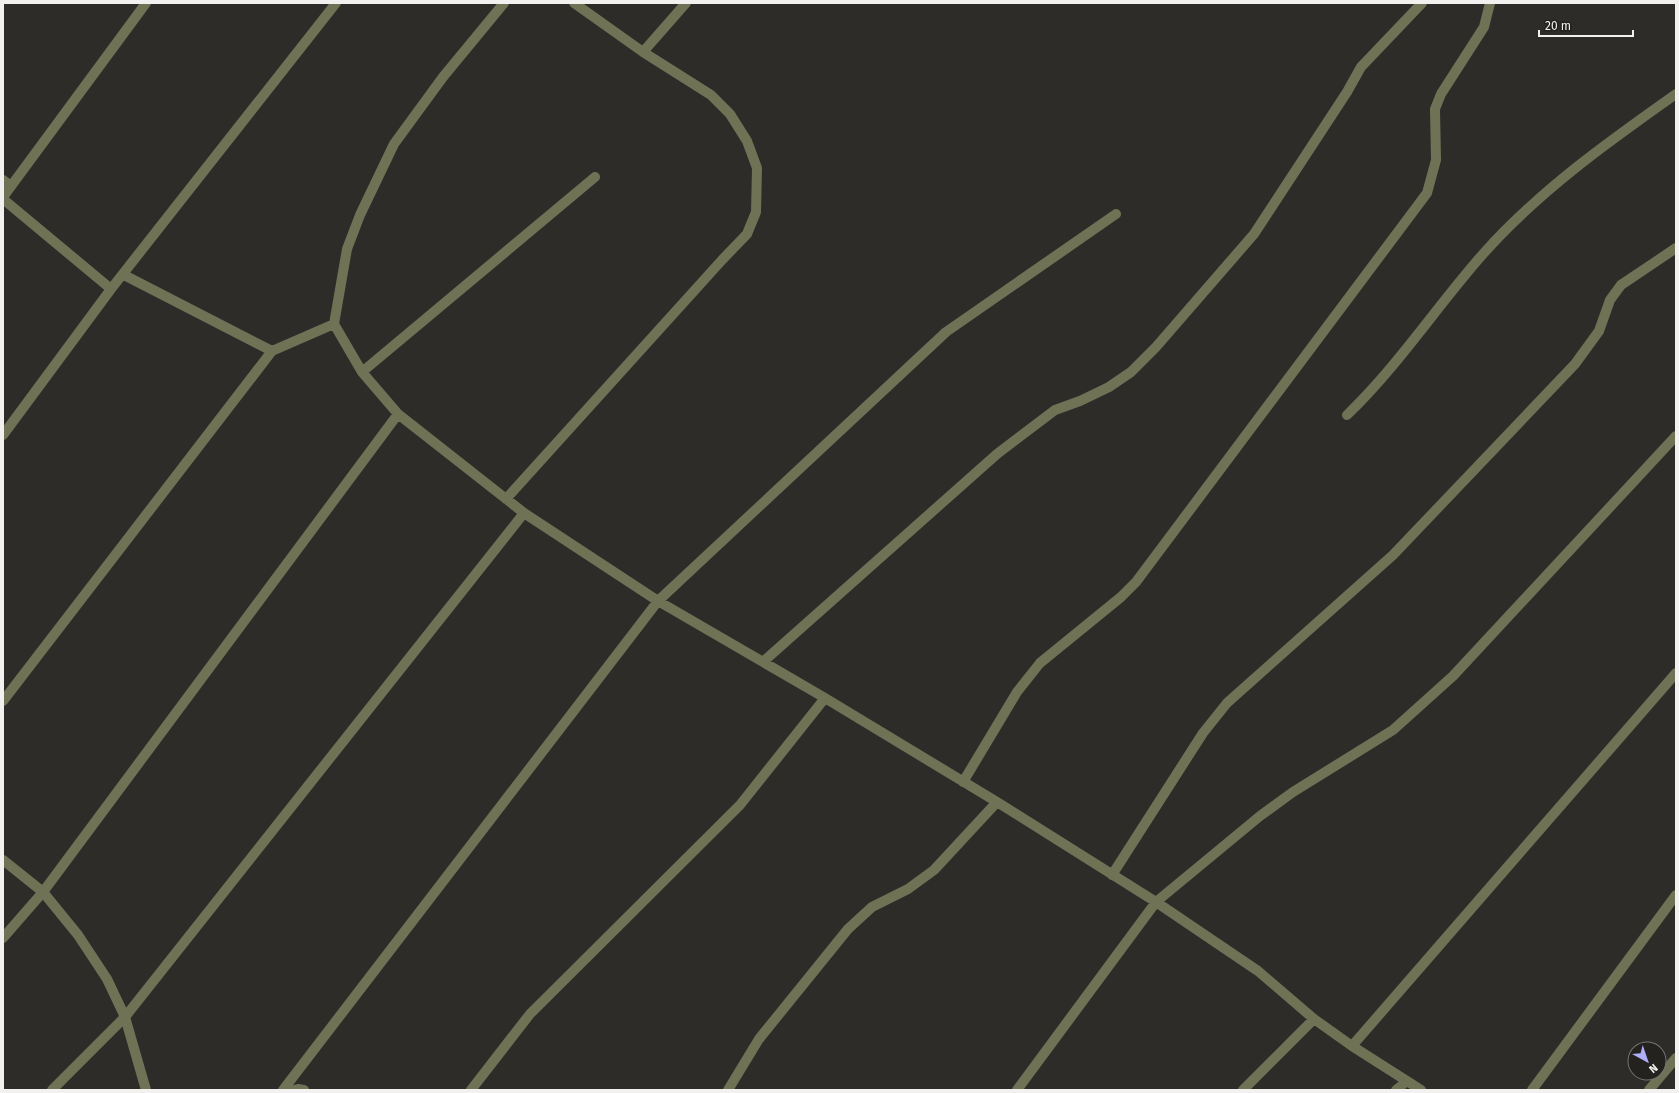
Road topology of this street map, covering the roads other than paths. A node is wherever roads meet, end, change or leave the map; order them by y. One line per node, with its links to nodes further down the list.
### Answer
1 (146, 3): 11 (street)
2 (336, 3): 15 (street)
3 (504, 3): 17 (street)
4 (574, 3): 8 (street)
5 (686, 3): 8 (street)
6 (1422, 3): 27 (street)
7 (1490, 3): 31 (street)
8 (643, 52): 24 (street)
9 (1676, 94): 21 (street)
10 (595, 177): 19 (street)
11 (7, 183): 12 (street)
12 (3, 198): 16 (street)
13 (1116, 214): 26 (street)
14 (1676, 248): 34 (street)
15 (124, 275): 16 (street); 18 (street)
16 (111, 289): 22 (street)
17 (334, 324): 18 (street); 19 (street)
18 (272, 351): 30 (street)
19 (362, 372): 20 (street)
20 (398, 414): 24 (street); 35 (street)
21 (1347, 415)
22 (3, 435)
23 (1676, 436): 37 (street)
24 (506, 499): 25 (street)
25 (524, 513): 26 (street); 39 (street)
26 (658, 601): 27 (street); 46 (street)
27 (764, 661): 29 (street)
28 (1676, 673): 41 (street)
29 (825, 698): 31 (street); 49 (street)
30 (3, 701)
31 (963, 782): 32 (street)
32 (997, 802): 34 (street); 50 (street)
33 (3, 860): 35 (street)
34 (1112, 875): 37 (street)
35 (43, 892): 38 (street); 39 (street)
36 (1676, 895): 55 (street)
37 (1156, 902): 40 (street); 51 (street)
38 (3, 938)
39 (125, 1017): 44 (street); 45 (street)
40 (1314, 1019): 41 (street); 52 (street)
41 (1352, 1046): 43 (street)
42 (1676, 1058): 56 (street)
43 (1407, 1081): 53 (street); 54 (street)
44 (52, 1090)
45 (146, 1090)
46 (283, 1090)
47 (294, 1090): 48 (street)
48 (304, 1090)
49 (471, 1090)
50 (728, 1090)
51 (1017, 1090)
52 (1243, 1090)
53 (1396, 1090)
54 (1421, 1090)
55 (1532, 1090)
56 (1649, 1090)

